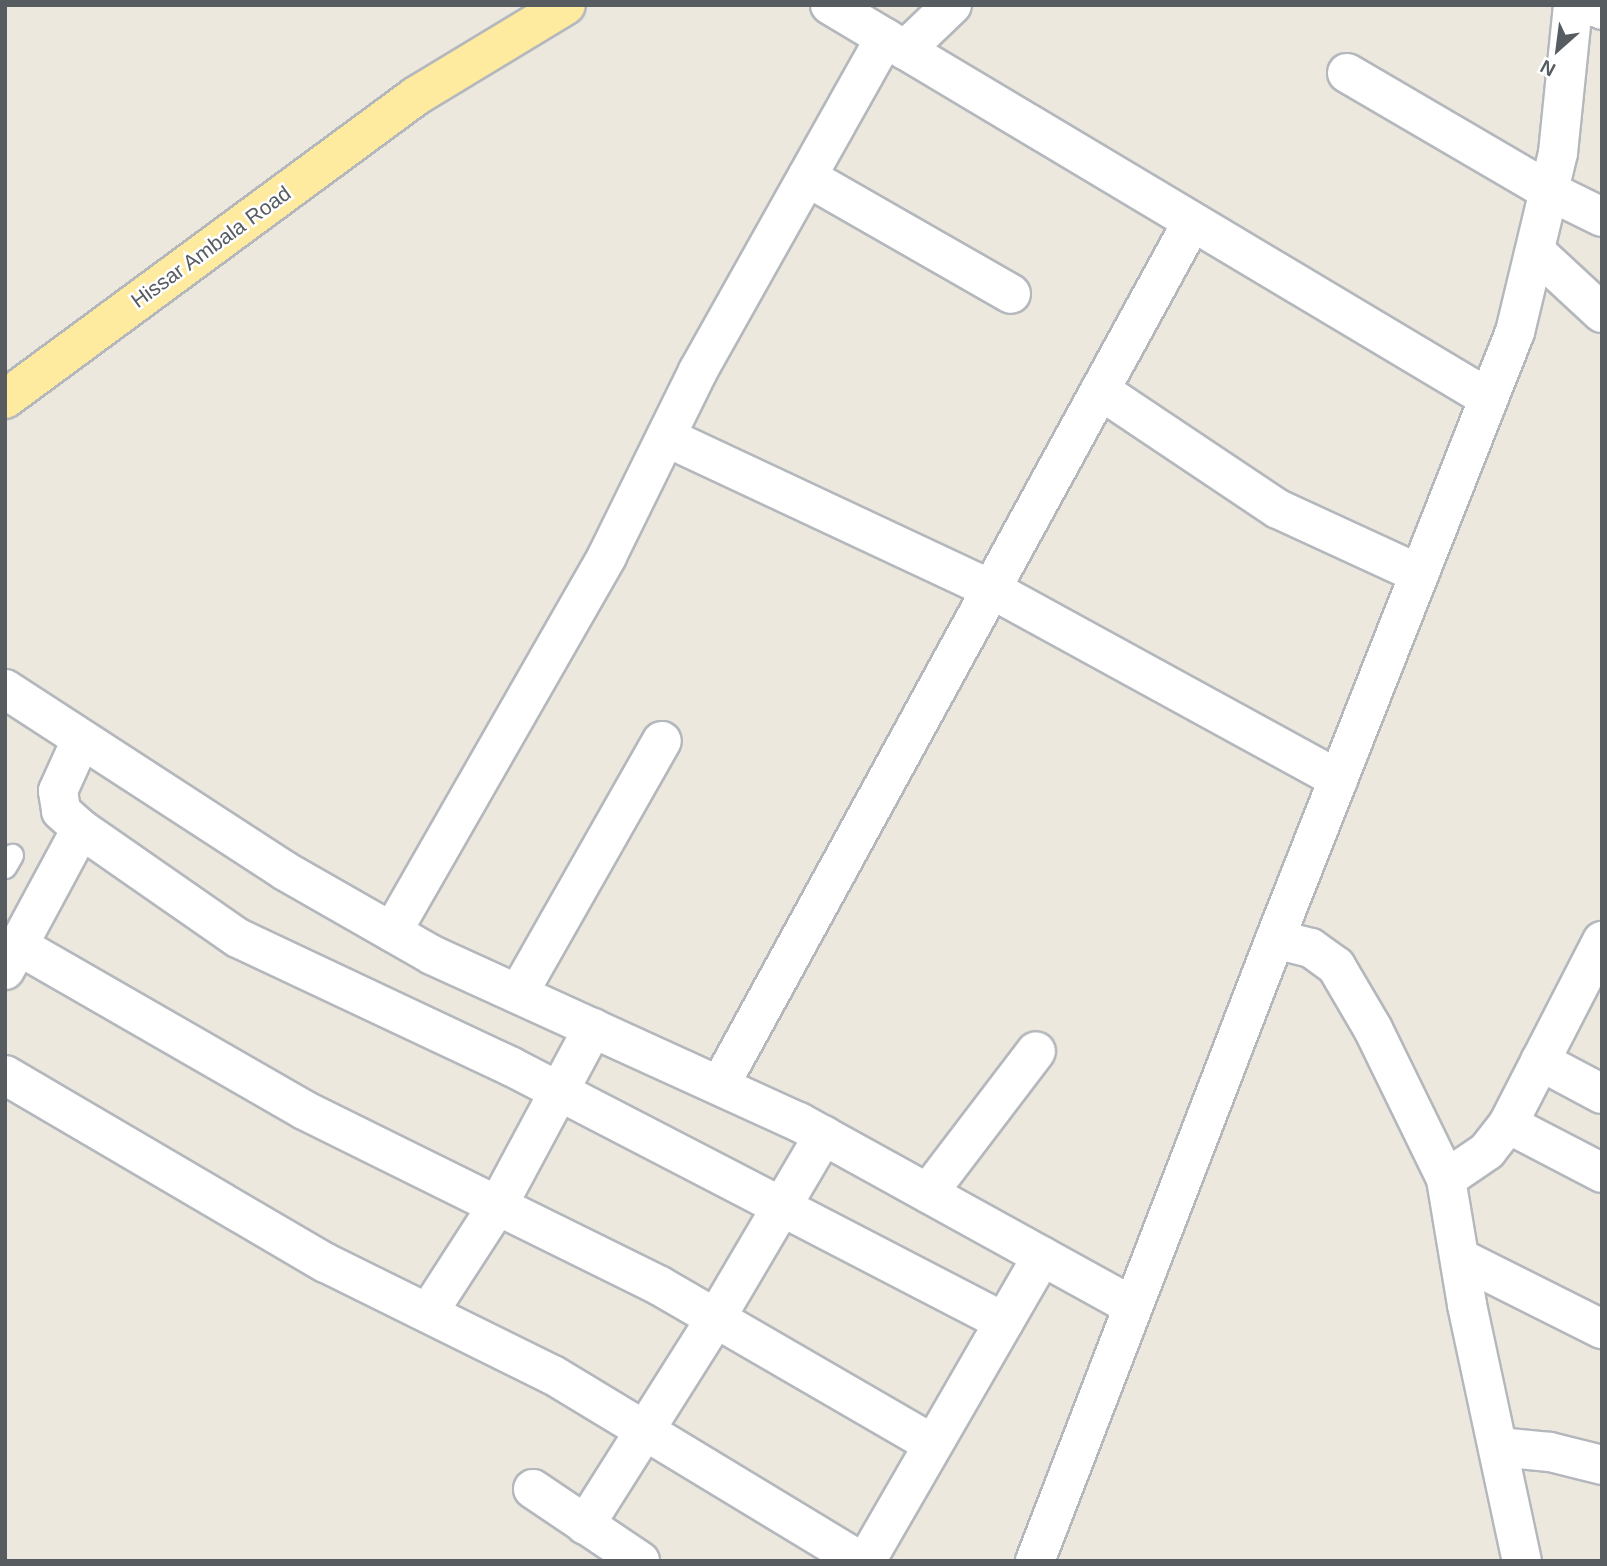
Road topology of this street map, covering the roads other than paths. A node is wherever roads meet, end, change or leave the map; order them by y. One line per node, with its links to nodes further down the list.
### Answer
1 (513, 5): 10 (main road, Hissar Ambala Road)
2 (566, 5): 10 (main road, Hissar Ambala Road)
3 (830, 5): 8 (street)
4 (952, 5): 8 (street)
5 (1573, 5): 12 (street)
6 (1591, 5): 7 (street)
7 (1602, 10)
8 (895, 44): 11 (street); 14 (street)
9 (1347, 73): 12 (street)
10 (416, 96): 20 (main road, Hissar Ambala Road)
11 (807, 177): 16 (street); 21 (street)
12 (1549, 191): 13 (street); 15 (street)
13 (1602, 217)
14 (1192, 222): 18 (street); 19 (street)
15 (1535, 251): 17 (street); 19 (street)
16 (1011, 294)
17 (1602, 313)
18 (1100, 390): 22 (street); 23 (street)
19 (1488, 398): 22 (street)
20 (5, 399)
21 (666, 437): 23 (street); 29 (street)
22 (1419, 573): 27 (street)
23 (991, 589): 27 (street); 38 (street)
24 (5, 689): 25 (street)
25 (81, 740): 28 (street); 29 (street)
26 (662, 741): 33 (street)
27 (1338, 779): 30 (street)
28 (81, 829): 32 (street); 39 (street)
29 (392, 932): 33 (street)
30 (1275, 939): 44 (street); 50 (street)
31 (1600, 949): 36 (street)
32 (12, 958): 46 (street)
33 (518, 994): 34 (street)
34 (593, 1028): 38 (street); 39 (street)
35 (1036, 1051): 45 (street)
36 (1540, 1061): 40 (street); 41 (street)
37 (5, 1074): 51 (street)
38 (720, 1085): 42 (street)
39 (558, 1091): 46 (street); 47 (street)
40 (1602, 1094)
41 (1508, 1124): 43 (street); 44 (street)
42 (824, 1135): 45 (street); 47 (street)
43 (1602, 1173)
44 (1446, 1179): 49 (street)
45 (928, 1193): 48 (street)
46 (498, 1205): 51 (street); 52 (street)
47 (781, 1207): 52 (street); 53 (street)
48 (1042, 1256): 50 (street); 53 (street)
49 (1460, 1258): 54 (street); 57 (street)
50 (1132, 1306): 64 (street)
51 (428, 1314): 55 (street)
52 (716, 1318): 55 (street); 56 (street)
53 (1004, 1322): 56 (street)
54 (1602, 1329)
55 (645, 1431): 60 (street); 62 (street)
56 (933, 1444): 63 (street)
57 (1498, 1447): 58 (street); 65 (street)
58 (1602, 1465)
59 (533, 1489): 60 (street)
60 (585, 1525): 61 (street)
61 (640, 1561)
62 (860, 1561)
63 (866, 1561)
64 (1035, 1561)
65 (1522, 1561)

